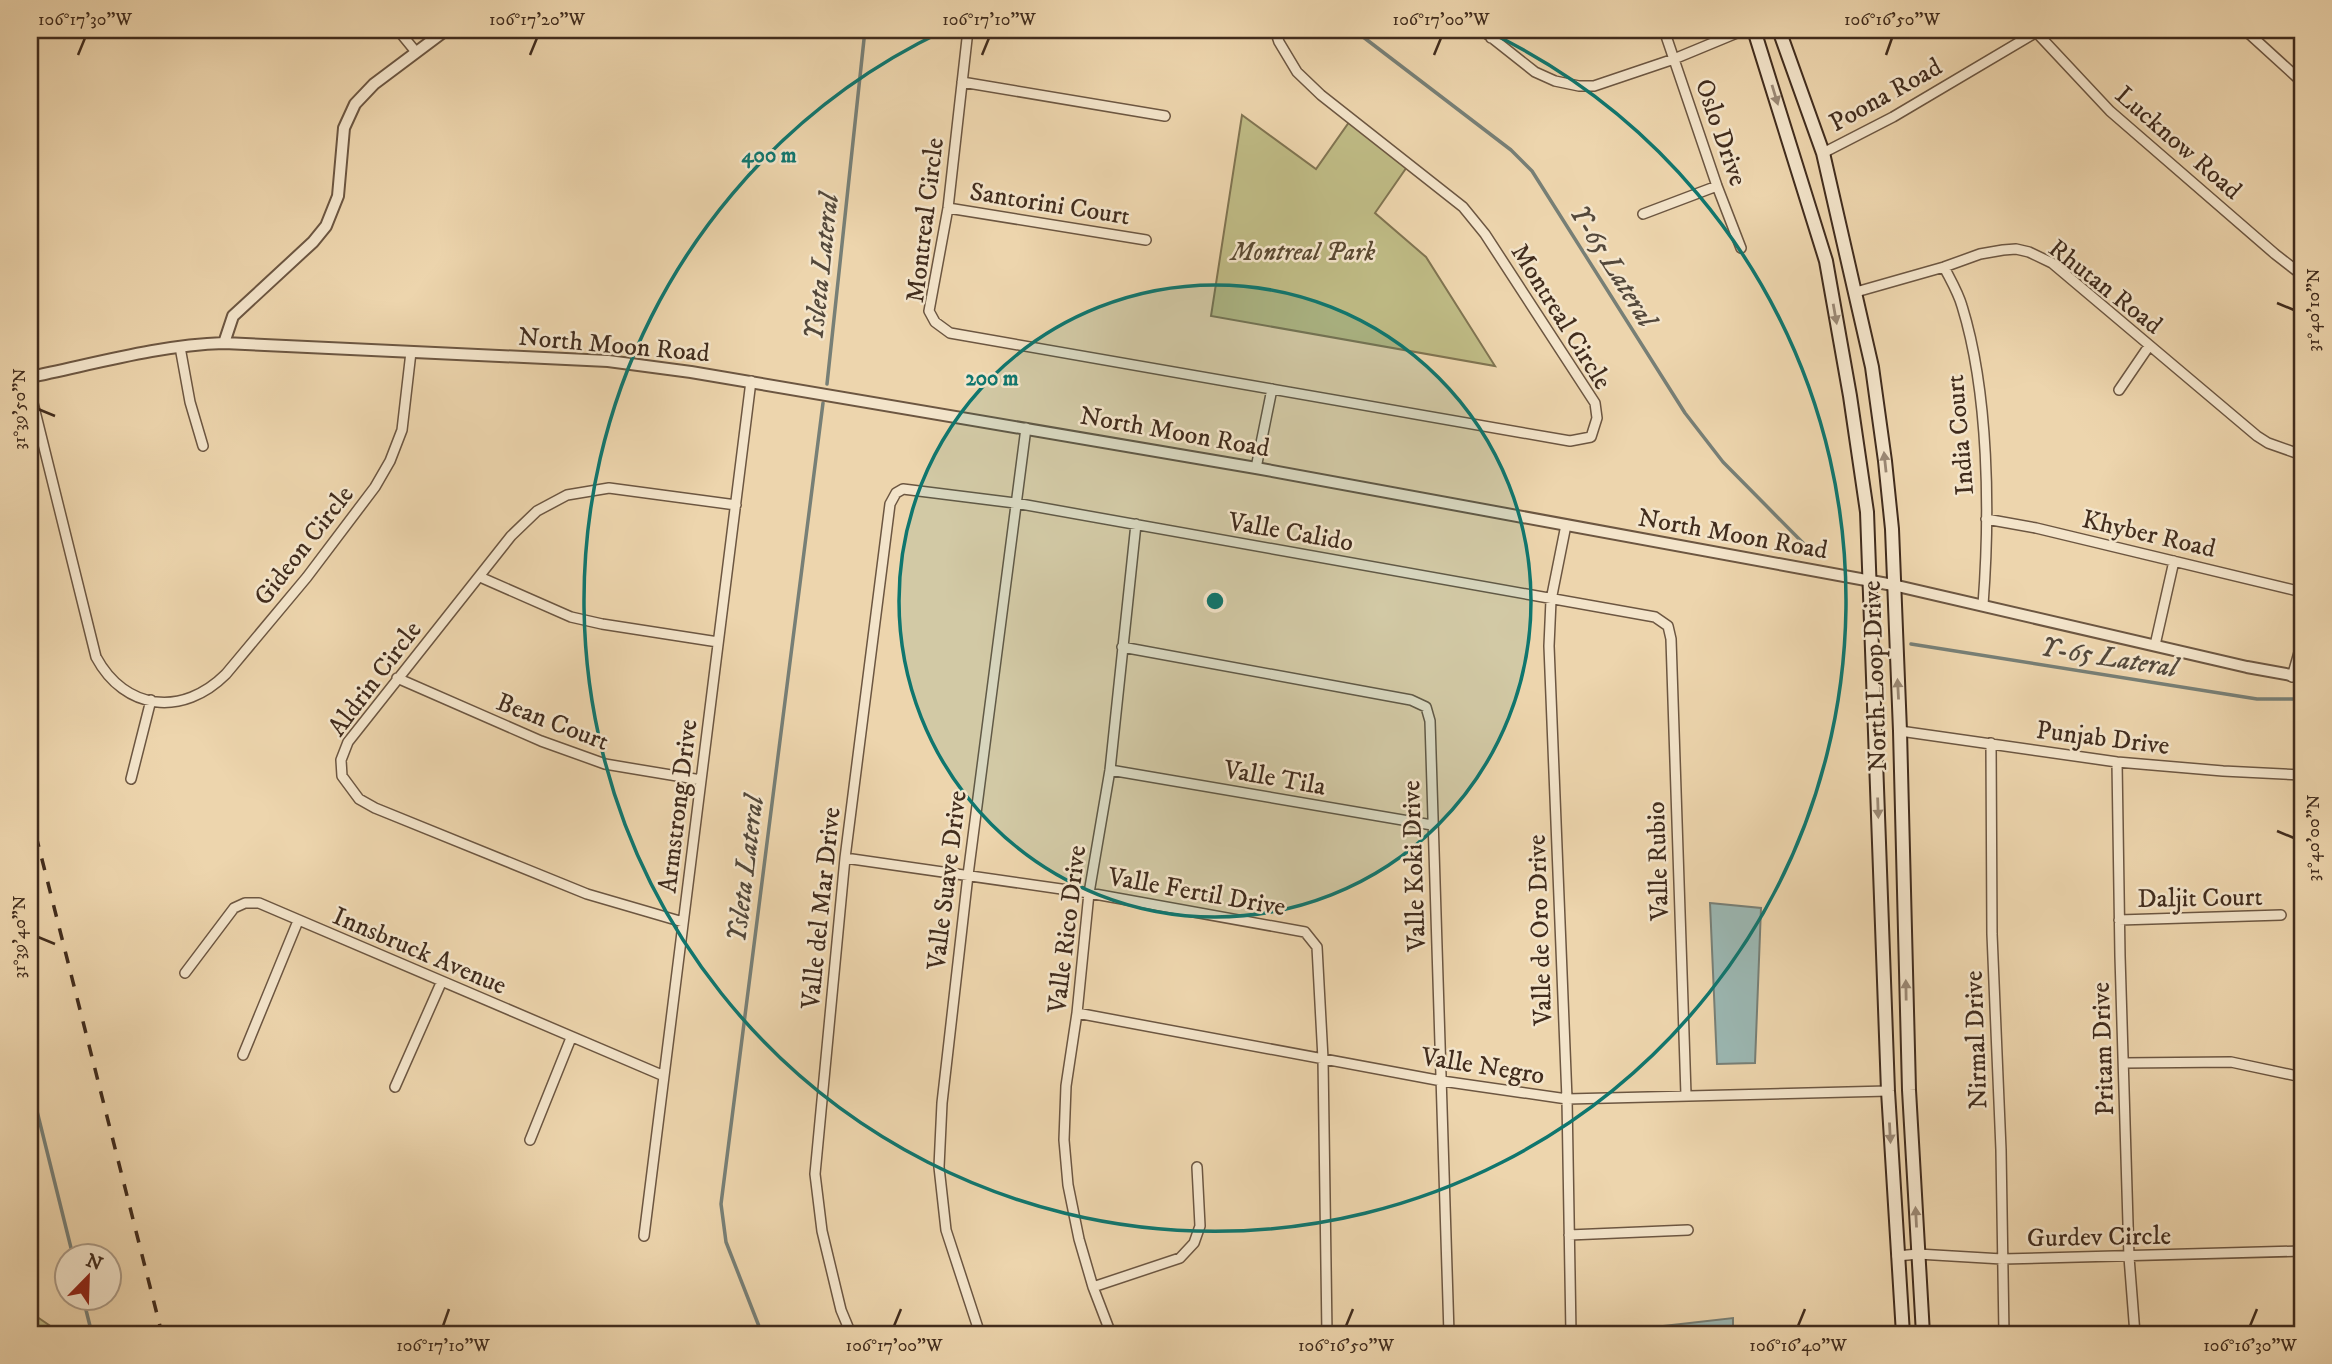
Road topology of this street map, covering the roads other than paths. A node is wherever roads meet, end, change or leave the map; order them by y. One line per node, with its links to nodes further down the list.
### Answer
1 (398, 30): 13 (street)
2 (446, 30): 13 (street)
3 (968, 30): 15 (street, Montreal Circle)
4 (1275, 30): 33 (street, Montreal Circle)
5 (1482, 30): 12 (street)
6 (1664, 30): 14 (street, Oslo Drive)
7 (1744, 30): 14 (street)
8 (1754, 30): 48 (main road, North Loop Drive, one-way to 48)
9 (1779, 30): 18 (main road, North Loop Drive)
10 (2245, 30): 16 (street)
11 (2038, 31): 18 (street, Poona Road); 25 (street, Lucknow Road)
12 (1494, 34): 14 (street)
13 (416, 52): 27 (street)
14 (1674, 59): 19 (street, Oslo Drive)
15 (962, 82): 17 (street); 20 (street, Montreal Circle)
16 (2302, 82)
17 (1166, 116)
18 (1823, 153): 26 (main road, North Loop Drive)
19 (1717, 186): 21 (street); 23 (street, Oslo Drive)
20 (948, 208): 22 (street, Santorini Court); 33 (street, Montreal Circle)
21 (1643, 214)
22 (1146, 240)
23 (1741, 248)
24 (1944, 267): 26 (street, Rhutan Road); 28 (street, Rhutan Road); 43 (street, India Court)
25 (2302, 275)
26 (1856, 292): 49 (main road, North Loop Drive, one-way to 26)
27 (225, 343): 29 (street, North Moon Road); 30 (street, North Moon Road)
28 (2149, 346): 34 (street); 38 (street, Rhutan Road)
29 (180, 347): 31 (street, North Moon Road); 37 (street)
30 (411, 352): 32 (street, North Moon Road); 60 (street, Gideon Circle)
31 (30, 377)
32 (751, 382): 36 (street, North Moon Road); 42 (street, Armstrong Drive)
33 (1272, 389): 39 (street)
34 (2119, 390)
35 (30, 391): 60 (street, Gideon Circle)
36 (1026, 428): 39 (street, North Moon Road); 41 (street, Valle Suave Drive)
37 (203, 446)
38 (2302, 455)
39 (1256, 468): 45 (street, North Moon Road)
40 (903, 489): 41 (street, Valle Calido); 69 (street, Valle del Mar Drive)
41 (1016, 503): 44 (street, Valle Calido); 70 (street, Valle Suave Drive)
42 (736, 505): 47 (street, Aldrin Circle); 54 (street, Armstrong Drive)
43 (1986, 519): 46 (street, Khyber Road); 52 (street, India Court)
44 (1136, 524): 51 (street, Valle Calido); 57 (street, Valle Rico Drive)
45 (1566, 525): 48 (street, North Moon Road); 51 (street, Valle de Oro Drive)
46 (2174, 561): 50 (street, Khyber Road); 56 (street)
47 (480, 577): 54 (street); 59 (street, Aldrin Circle)
48 (1870, 582): 49 (street, North Moon Road); 87 (main road, North Loop Drive, one-way to 87)
49 (1893, 585): 52 (street, North Moon Road); 61 (main road, North Loop Drive, one-way to 49)
50 (2302, 592)
51 (1551, 600): 53 (street, Valle Calido); 89 (street, Valle de Oro Drive)
52 (1983, 605): 56 (street, North Moon Road)
53 (1668, 626): 88 (street, Valle Rubio)
54 (718, 642): 67 (street, Armstrong Drive)
55 (2302, 642): 58 (street)
56 (2155, 645): 58 (street, North Moon Road)
57 (1122, 647): 64 (street, Valle Rico Drive); 68 (street, Valle Koki Drive)
58 (2297, 677)
59 (397, 678): 67 (street, Bean Court); 75 (street, Aldrin Circle)
60 (151, 700): 66 (street)
61 (1900, 731): 62 (street, Punjab Drive); 96 (main road, North Loop Drive, one-way to 61)
62 (1991, 743): 63 (street, Punjab Drive); 99 (street, Nirmal Drive)
63 (2117, 762): 65 (street, Punjab Drive); 73 (street, Pritam Drive)
64 (1110, 770): 68 (street, Valle Tila); 71 (street, Valle Rico Drive)
65 (2302, 775)
66 (131, 779)
67 (701, 780): 75 (street, Armstrong Drive)
68 (1433, 825): 85 (street, Valle Koki Drive)
69 (845, 858): 70 (street, Valle Fertil Drive); 101 (street, Valle del Mar Drive)
70 (968, 875): 71 (street, Valle Fertil Drive); 102 (street, Valle Suave Drive)
71 (1089, 893): 78 (street, Valle Rico Drive); 81 (street, Valle Fertil Drive)
72 (2281, 915): 73 (street, Daljit Court)
73 (2119, 920): 82 (street, Pritam Drive)
74 (298, 921): 76 (street, Innsbruck Avenue); 77 (street, Innsbruck Avenue); 80 (street)
75 (683, 922): 83 (street, Armstrong Drive)
76 (185, 973)
77 (441, 983): 79 (street, Innsbruck Avenue); 86 (street)
78 (1077, 1013): 81 (street, Valle Negro); 100 (street, Valle Rico Drive)
79 (571, 1038): 83 (street, Innsbruck Avenue); 90 (street)
80 (243, 1055)
81 (1323, 1059): 85 (street, Valle Negro); 104 (street, Valle Fertil Drive)
82 (2124, 1063): 84 (street); 98 (street, Pritam Drive)
83 (664, 1076): 94 (street, Armstrong Drive)
84 (2302, 1077)
85 (1442, 1081): 89 (street, Valle Negro); 105 (street, Valle Koki Drive)
86 (396, 1087)
87 (1888, 1091): 88 (street, Valle Negro); 97 (main road, North Loop Drive, one-way to 97)
88 (1686, 1095): 89 (street, Valle Negro)
89 (1567, 1100): 93 (street, Valle de Oro Drive)
90 (530, 1140)
91 (1197, 1167): 100 (street)
92 (1688, 1230): 93 (street)
93 (1569, 1235): 106 (street, Valle de Oro Drive)
94 (644, 1236)
95 (2302, 1251): 98 (street, Gurdev Circle)
96 (1919, 1254): 97 (street, Gurdev Circle); 99 (street, Gurdev Circle); 108 (main road, North Loop Drive)
97 (1897, 1256): 107 (main road, North Loop Drive)
98 (2129, 1257): 99 (street, Gurdev Circle); 110 (street, Pritam Drive)
99 (2001, 1259): 109 (street, Nirmal Drive)
100 (1093, 1287): 103 (street, Valle Rico Drive)
101 (851, 1334)
102 (980, 1334)
103 (1111, 1334)
104 (1327, 1334)
105 (1449, 1334)
106 (1571, 1334)
107 (1903, 1334)
108 (1923, 1334)
109 (2004, 1334)
110 (2135, 1334)

